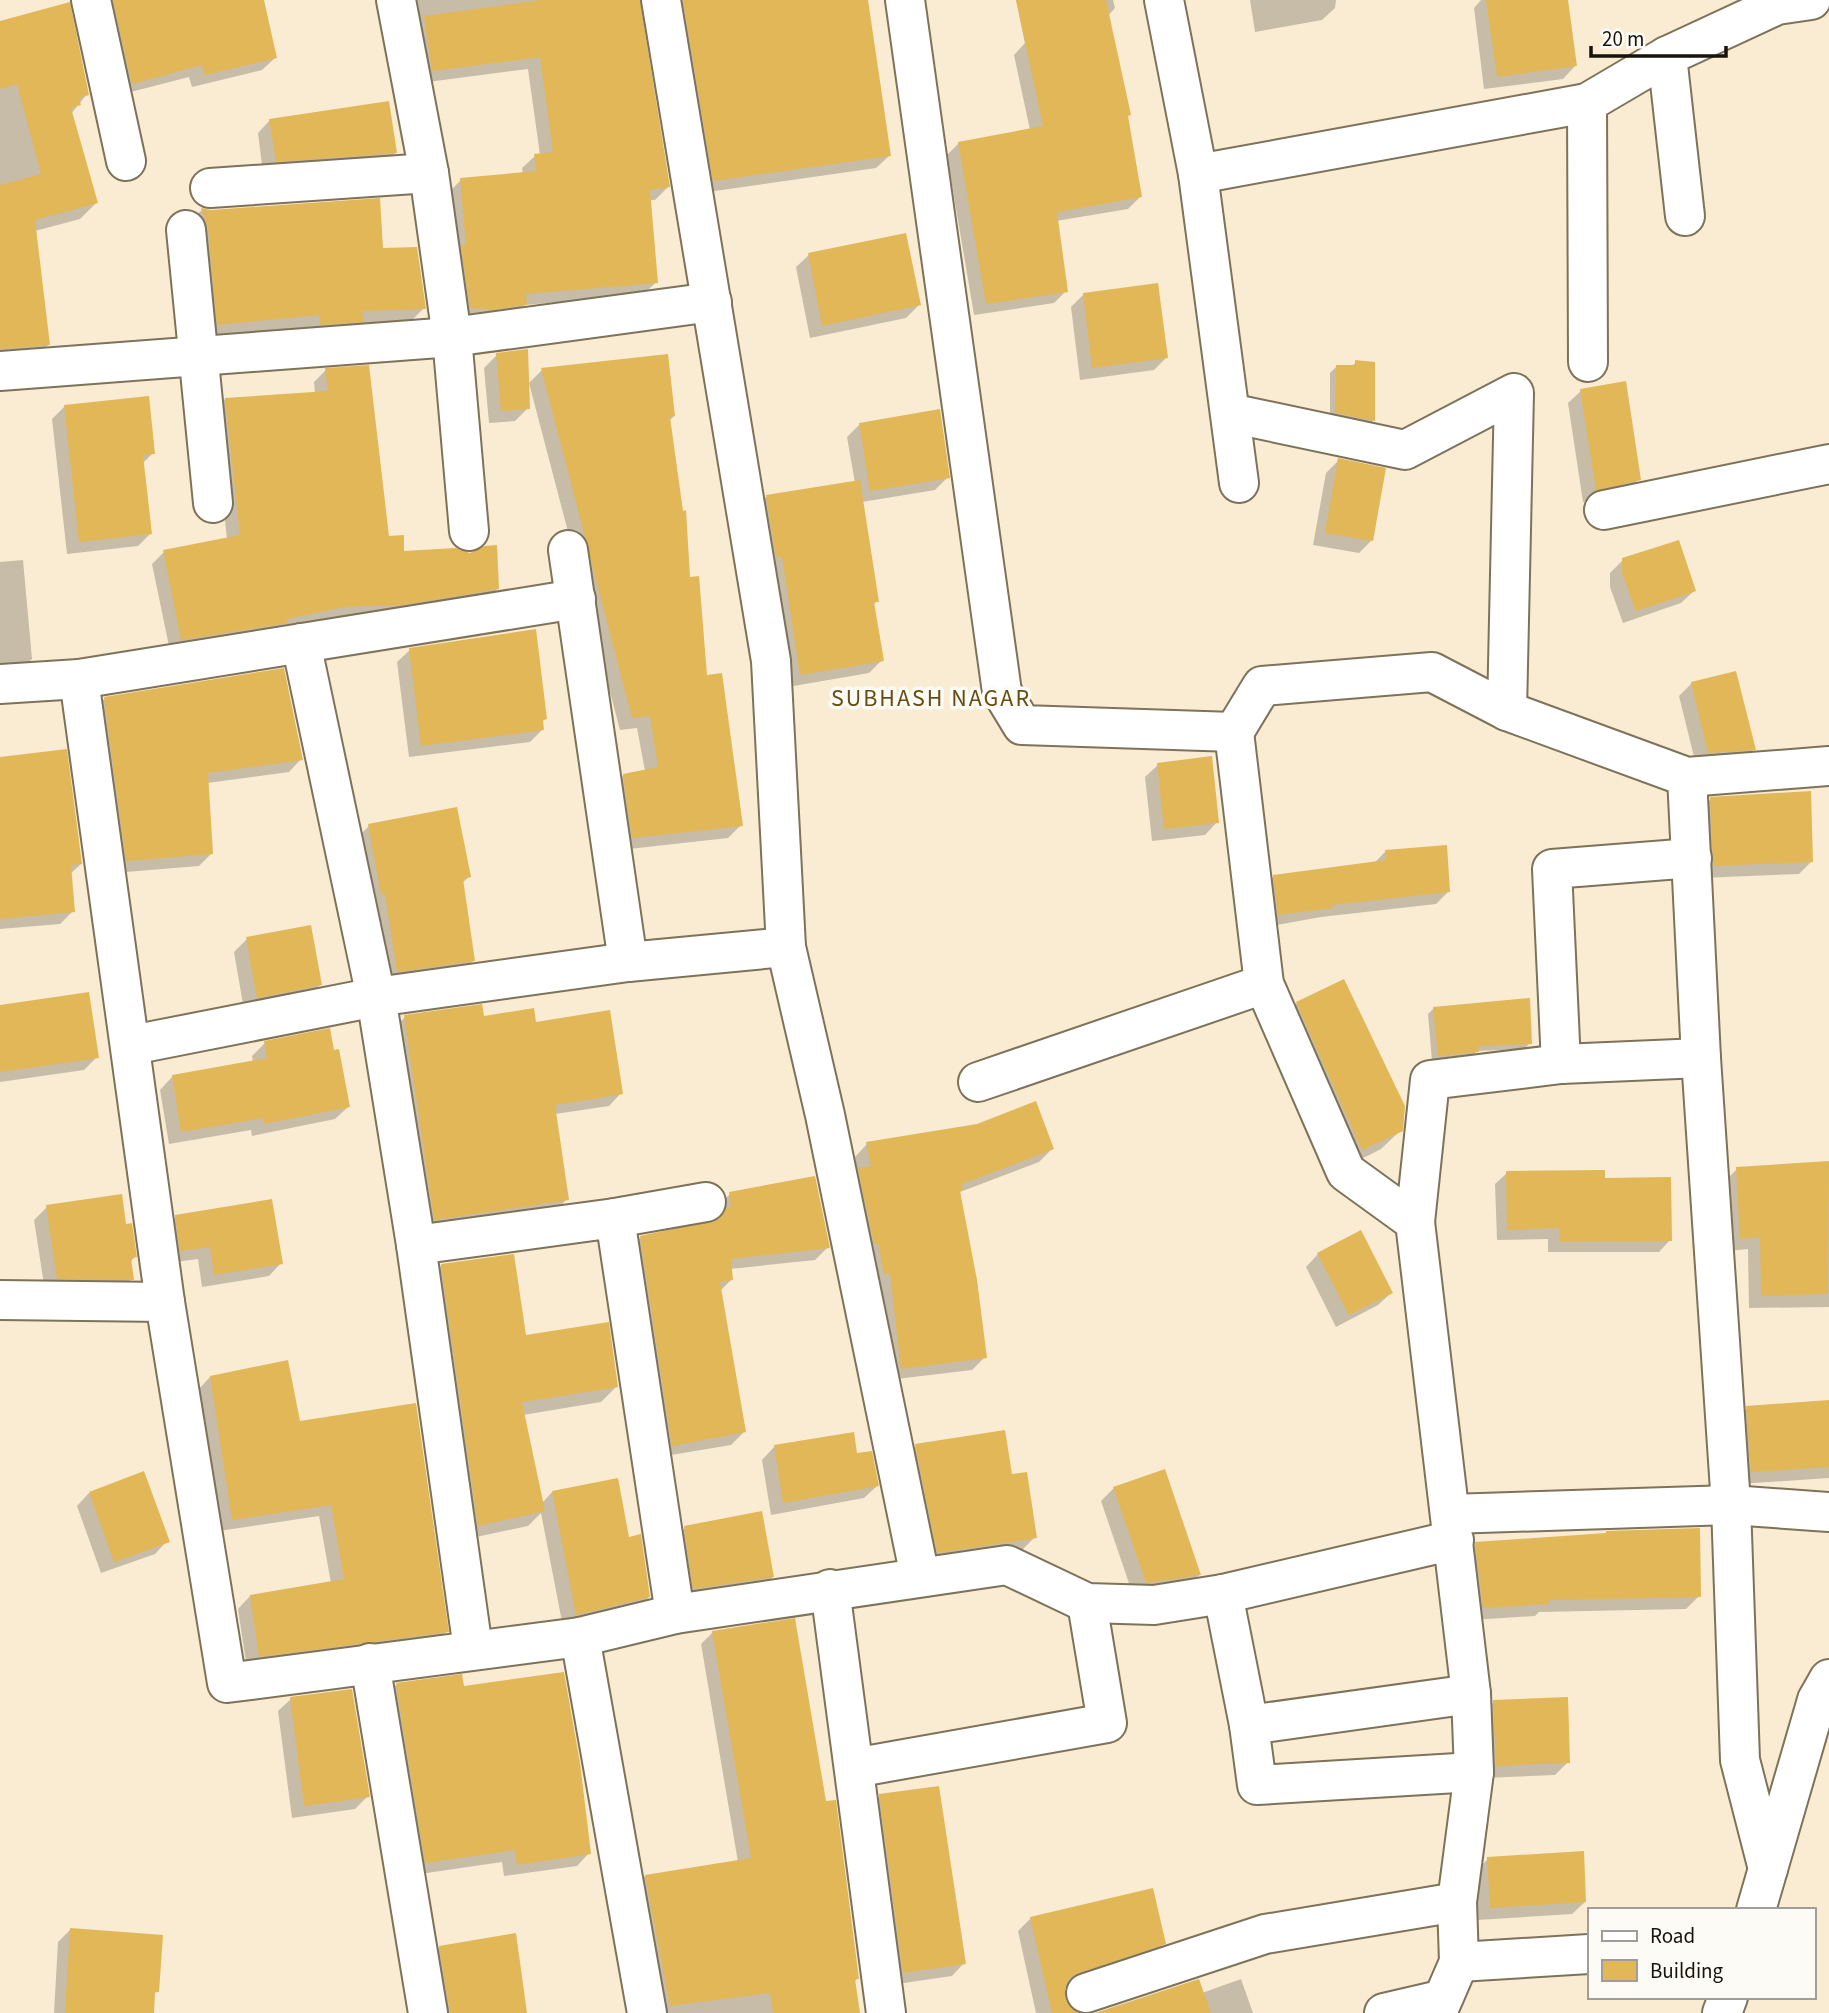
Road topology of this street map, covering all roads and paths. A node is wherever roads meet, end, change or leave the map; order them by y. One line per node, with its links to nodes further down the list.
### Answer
1 (91, 0): 9 (street)
2 (396, 0): 10 (street)
3 (661, 0): 15 (street)
4 (905, 0): 32 (street)
5 (1164, 0): 11 (street)
6 (1811, 0): 7 (street)
7 (1667, 56): 8 (street); 13 (street)
8 (1587, 103): 11 (street); 18 (street)
9 (126, 161)
10 (429, 173): 12 (street); 16 (street)
11 (1198, 174): 20 (street)
12 (210, 187)
13 (1685, 216)
14 (186, 230): 17 (street)
15 (712, 302): 16 (street); 36 (street)
16 (452, 337): 17 (street); 25 (street)
17 (200, 355): 19 (street); 23 (street)
18 (1588, 362)
19 (0, 371)
20 (1230, 413): 22 (street); 31 (street)
21 (1829, 464): 24 (street)
22 (1239, 483)
23 (213, 503)
24 (1604, 510)
25 (469, 531)
26 (568, 550): 27 (street)
27 (576, 599): 28 (street); 37 (street)
28 (301, 642): 29 (street); 39 (street)
29 (79, 680): 30 (street); 40 (street)
30 (0, 684)
31 (1507, 711): 32 (street); 34 (street)
32 (1234, 732): 38 (street)
33 (1829, 766): 34 (street)
34 (1687, 777): 35 (street)
35 (1692, 858): 41 (street); 42 (street)
36 (786, 947): 37 (street); 53 (street)
37 (628, 962): 39 (street)
38 (1264, 984): 43 (street); 46 (street)
39 (376, 997): 40 (street); 47 (street)
40 (132, 1045): 49 (street)
41 (1701, 1058): 42 (street); 50 (street)
42 (1561, 1064): 46 (street)
43 (978, 1082)
44 (706, 1202): 45 (street)
45 (615, 1217): 47 (street); 57 (street)
46 (1415, 1222): 52 (street)
47 (416, 1245): 59 (street)
48 (0, 1300): 49 (street)
49 (165, 1302): 60 (street)
50 (1731, 1505): 51 (street); 52 (street); 66 (street)
51 (1829, 1512)
52 (1452, 1527): 55 (street); 62 (street)
53 (920, 1577): 54 (street); 56 (street)
54 (830, 1589): 57 (street); 64 (street)
55 (1223, 1594): 56 (street); 63 (street)
56 (1087, 1604): 64 (street)
57 (675, 1614): 58 (street)
58 (580, 1636): 59 (street); 74 (street)
59 (473, 1649): 60 (street)
60 (370, 1663): 73 (street)
61 (1829, 1679): 66 (street)
62 (1471, 1694): 63 (street); 65 (street)
63 (1249, 1725): 65 (street)
64 (853, 1768): 75 (street)
65 (1474, 1772): 67 (street)
66 (1768, 1869): 68 (street)
67 (1457, 1902): 70 (street); 71 (street)
68 (1757, 1908)
69 (1588, 1954): 70 (street)
70 (1459, 1962): 72 (street)
71 (1086, 1993)
72 (1438, 2007): 76 (street)
73 (428, 2013)
74 (647, 2013)
75 (886, 2013)
76 (1384, 2013)

